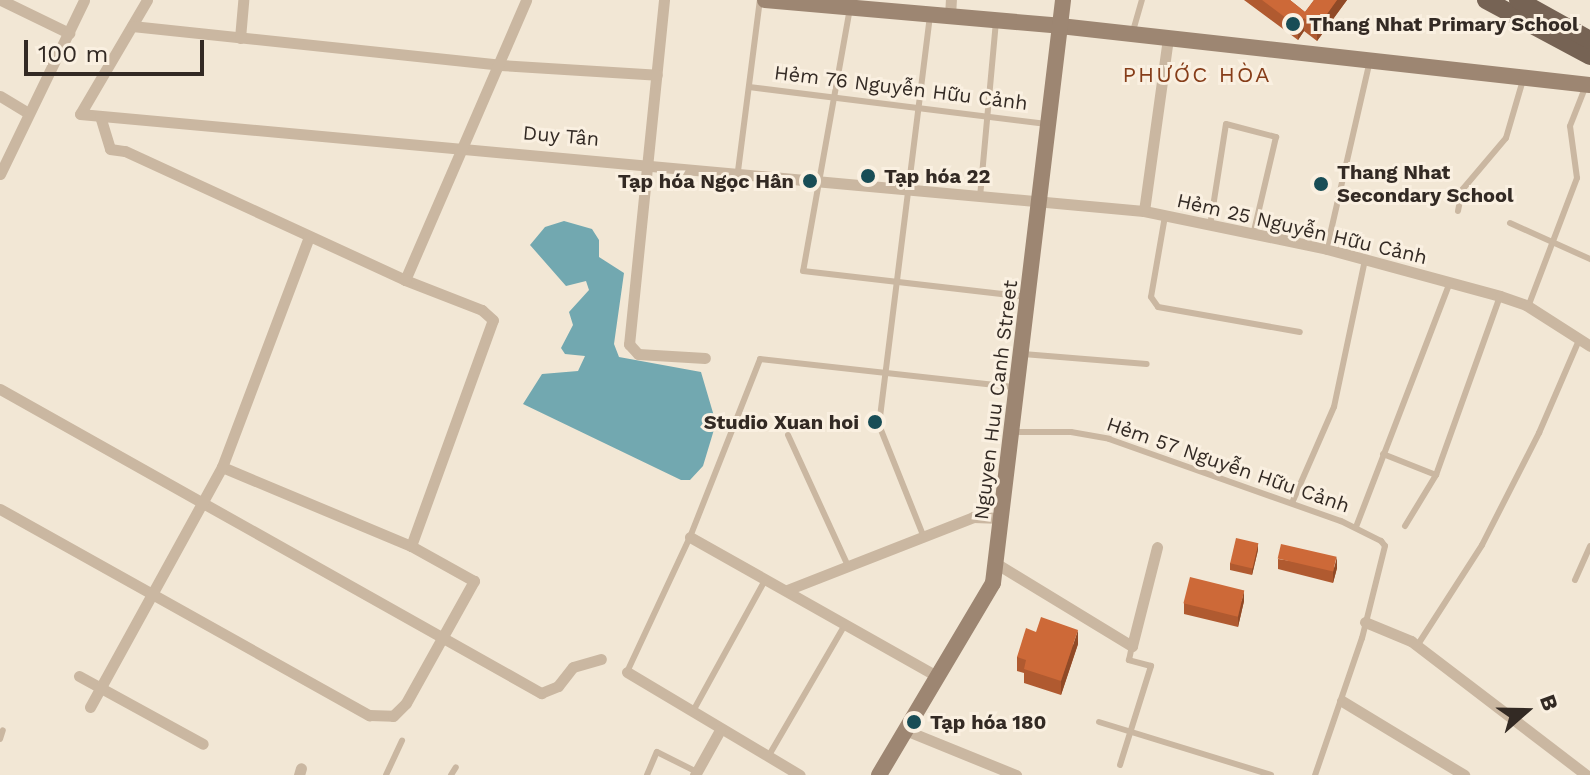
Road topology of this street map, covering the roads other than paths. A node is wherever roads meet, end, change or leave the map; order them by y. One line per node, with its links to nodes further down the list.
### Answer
1 (1, 0): 18 (street)
2 (84, 0): 18 (street)
3 (147, 0): 16 (street)
4 (243, 0): 20 (street)
5 (526, 0): 25 (street)
6 (664, 0): 26 (street)
7 (763, 0): 12 (street); 29 (lane)
8 (1063, 0): 17 (street, Nguyen Huu Canh Street)
9 (1142, 0): 19 (lane)
10 (1486, 0): 23 (main road)
11 (1518, 0): 22 (main road)
12 (850, 8): 14 (street); 31 (lane)
13 (951, 8): 14 (street); 15 (street)
14 (930, 15): 32 (lane)
15 (996, 21): 17 (street); 35 (lane)
16 (132, 26): 20 (street); 34 (street, Duy Tân)
17 (1060, 26): 19 (street); 36 (street, Nguyen Huu Canh Street)
18 (69, 33): 33 (street)
19 (1132, 34): 21 (street)
20 (240, 38): 25 (street)
21 (1168, 38): 24 (street); 45 (street)
22 (1590, 40)
23 (1590, 56)
24 (1370, 61): 27 (street); 53 (lane)
25 (500, 65): 26 (street); 37 (street)
26 (657, 75): 38 (street)
27 (1523, 80): 28 (street); 46 (lane)
28 (1588, 85): 52 (lane)
29 (749, 87): 31 (lane, Hẻm 76 Nguyễn Hữu Cảnh); 39 (lane)
30 (0, 96): 33 (street)
31 (834, 100): 32 (lane, Hẻm 76 Nguyễn Hữu Cảnh); 41 (lane)
32 (918, 111): 35 (lane, Hẻm 76 Nguyễn Hữu Cảnh); 42 (lane)
33 (27, 112): 40 (street)
34 (100, 116): 37 (street, Duy Tân); 51 (street)
35 (987, 118): 36 (lane, Hẻm 76 Nguyễn Hữu Cảnh); 43 (lane)
36 (1048, 125): 44 (street, Nguyen Huu Canh Street)
37 (467, 146): 38 (street, Duy Tân); 56 (street)
38 (650, 162): 39 (street, Duy Tân); 66 (street)
39 (738, 171): 41 (street, Duy Tân)
40 (0, 174)
41 (820, 180): 42 (street, Duy Tân); 57 (lane)
42 (910, 189): 43 (street, Duy Tân); 57 (lane)
43 (980, 197): 44 (street, Duy Tân)
44 (1038, 203): 45 (street, Hẻm 25 Nguyễn Hữu Cảnh); 60 (street, Nguyen Huu Canh Street)
45 (1144, 211): 47 (street, Hẻm 25 Nguyễn Hữu Cảnh)
46 (1458, 211)
47 (1165, 216): 49 (street, Hẻm 25 Nguyễn Hữu Cảnh); 62 (lane)
48 (1510, 223): 52 (lane)
49 (1210, 227): 50 (street, Hẻm 25 Nguyễn Hữu Cảnh); 50 (lane)
50 (1253, 235): 53 (street, Hẻm 25 Nguyễn Hữu Cảnh)
51 (308, 239): 56 (street); 74 (street)
52 (1553, 243): 55 (lane); 61 (lane)
53 (1327, 249): 54 (street, Hẻm 25 Nguyễn Hữu Cảnh)
54 (1365, 259): 58 (street, Hẻm 25 Nguyễn Hữu Cảnh); 77 (lane)
55 (1590, 259)
56 (405, 280): 84 (street)
57 (899, 282): 60 (lane); 68 (lane)
58 (1450, 282): 59 (street, Hẻm 25 Nguyễn Hữu Cảnh); 73 (lane)
59 (1500, 296): 61 (street, Hẻm 25 Nguyễn Hữu Cảnh); 75 (lane)
60 (1028, 297): 65 (street, Nguyen Huu Canh Street)
61 (1528, 307): 63 (street, Hẻm 25 Nguyễn Hữu Cảnh)
62 (1300, 332)
63 (1579, 340): 64 (street, Hẻm 25 Nguyễn Hữu Cảnh); 97 (lane)
64 (1590, 346)
65 (1022, 354): 67 (lane); 69 (street, Nguyen Huu Canh Street)
66 (705, 358)
67 (1147, 364)
68 (888, 372): 69 (lane); 82 (lane); 83 (lane)
69 (1018, 387): 71 (street, Nguyen Huu Canh Street)
70 (0, 389): 76 (street)
71 (1013, 432): 77 (lane, Hẻm 57 Nguyễn Hữu Cảnh); 79 (street, Nguyen Huu Canh Street)
72 (788, 435): 87 (lane)
73 (1383, 454): 75 (lane); 81 (lane)
74 (222, 467): 76 (street); 84 (street)
75 (1436, 475): 80 (lane)
76 (202, 503): 92 (street); 95 (street)
77 (1292, 503): 81 (lane, Hẻm 57 Nguyễn Hữu Cảnh)
78 (0, 509): 92 (street)
79 (1002, 518): 82 (street); 88 (street, Nguyen Huu Canh Street)
80 (1405, 526)
81 (1356, 527): 93 (lane, Hẻm 57 Nguyễn Hữu Cảnh)
82 (923, 535): 87 (street)
83 (690, 537): 89 (street); 99 (lane)
84 (411, 546): 95 (street)
85 (1590, 546): 90 (lane)
86 (1157, 547): 96 (street)
87 (847, 564): 91 (street)
88 (997, 564): 96 (street); 100 (street, Nguyen Huu Canh Street)
89 (765, 580): 91 (street); 105 (lane)
90 (1575, 580)
91 (787, 590): 94 (street)
92 (153, 593): 95 (street); 102 (street)
93 (1365, 622): 97 (street); 103 (lane)
94 (846, 623): 100 (street); 114 (lane)
95 (441, 637): 98 (street)
96 (1132, 646): 110 (lane)
97 (1417, 646): 127 (street)
98 (601, 659)
99 (627, 672): 105 (street)
100 (935, 675): 109 (street, Nguyen Huu Canh Street)
101 (79, 676): 102 (street)
102 (100, 688): 104 (street); 113 (street)
103 (1342, 701): 125 (lane); 126 (street)
104 (90, 707)
105 (692, 714): 108 (street)
106 (1099, 722): 110 (lane)
107 (3, 730): 111 (lane)
108 (720, 730): 114 (street); 117 (street)
109 (905, 730): 122 (street, Nguyen Huu Canh Street); 123 (street)
110 (1131, 732): 115 (lane); 124 (lane)
111 (0, 739)
112 (402, 741): 118 (lane)
113 (203, 744)
114 (768, 757): 121 (street)
115 (1120, 765)
116 (456, 767): 119 (lane)
117 (696, 773): 120 (lane)
118 (386, 775)
119 (451, 775)
120 (647, 775)
121 (800, 775)
122 (879, 775)
123 (1016, 775)
124 (1271, 775)
125 (1315, 775)
126 (1464, 775)
127 (1586, 775)

